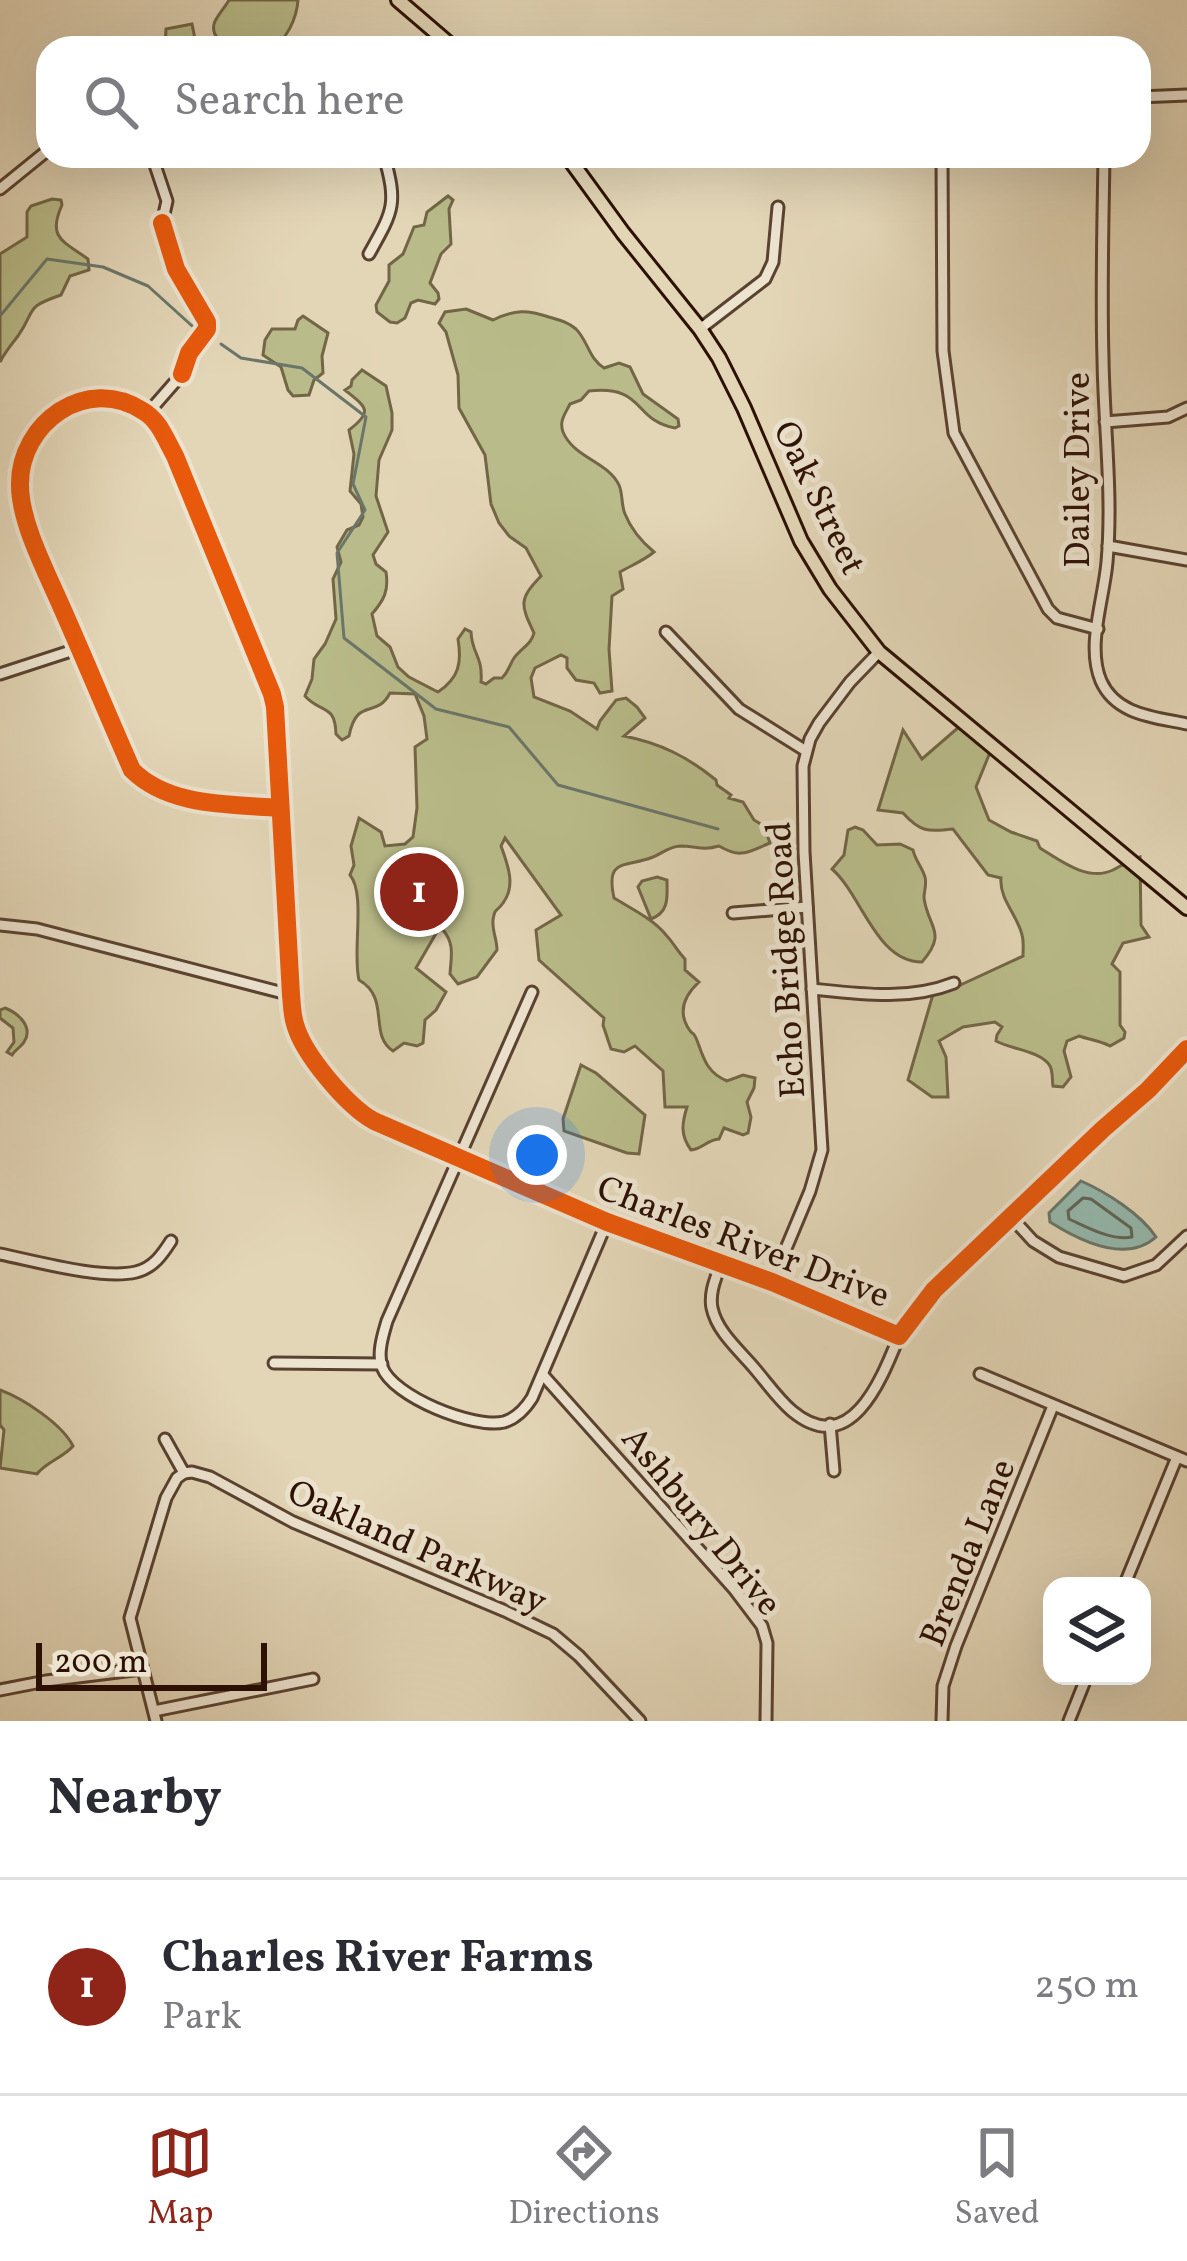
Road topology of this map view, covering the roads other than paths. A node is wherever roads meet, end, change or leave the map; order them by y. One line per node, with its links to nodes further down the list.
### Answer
1 (398, 0): 2 (main road)
2 (439, 34)
3 (1187, 95): 4 (street)
4 (1151, 96)
5 (36, 160): 11 (street)
6 (156, 168): 13 (street)
7 (388, 168): 14 (street)
8 (575, 168): 15 (main road, Oak Street)
9 (942, 168): 22 (street)
10 (1105, 168): 19 (street, Dailey Drive)
11 (0, 189)
12 (778, 207): 15 (street)
13 (162, 223)
14 (369, 254)
15 (700, 328): 25 (main road, Oak Street)
16 (182, 374): 18 (street)
17 (1187, 409): 19 (street)
18 (148, 414): 24 (street); 29 (street, Charles River Drive)
19 (1105, 422): 20 (street, Dailey Drive)
20 (1108, 545): 21 (street); 22 (street, Dailey Drive)
21 (1187, 560)
22 (1098, 629): 27 (street, Dailey Drive)
23 (666, 632): 28 (street)
24 (80, 648): 26 (street); 29 (street)
25 (879, 652): 28 (street, Echo Bridge Road); 31 (main road, Oak Street)
26 (0, 674)
27 (1187, 724)
28 (806, 751): 30 (street, Echo Bridge Road)
29 (280, 808): 37 (street, Charles River Drive)
30 (807, 907): 32 (street); 35 (street, Echo Bridge Road)
31 (1187, 908)
32 (733, 913)
33 (0, 925): 37 (street)
34 (954, 983): 35 (street)
35 (812, 989): 46 (street, Echo Bridge Road)
36 (532, 992): 39 (street)
37 (291, 995): 39 (street, Charles River Drive)
38 (1187, 1048): 40 (street, Charles River Drive)
39 (458, 1159): 41 (street, Charles River Drive); 49 (street)
40 (1011, 1217): 42 (street); 47 (street, Charles River Drive)
41 (607, 1222): 45 (street, Charles River Drive); 51 (street)
42 (1187, 1236)
43 (171, 1241): 44 (street)
44 (0, 1254)
45 (721, 1263): 46 (street, Charles River Drive); 53 (street)
46 (772, 1282): 47 (street, Charles River Drive)
47 (899, 1336): 53 (street)
48 (274, 1364): 49 (street)
49 (382, 1364): 51 (street)
50 (980, 1374): 52 (street)
51 (543, 1375): 65 (street, Ashbury Drive)
52 (1054, 1406): 55 (street); 66 (street, Brenda Lane)
53 (830, 1424): 56 (street)
54 (165, 1439): 57 (street)
55 (1182, 1459): 58 (street)
56 (834, 1471)
57 (184, 1473): 59 (street); 64 (street, Oakland Parkway)
58 (1128, 1577)
59 (142, 1669): 62 (street); 63 (street)
60 (314, 1679): 63 (street)
61 (1083, 1685): 67 (street)
62 (0, 1690)
63 (155, 1716)
64 (640, 1721)
65 (766, 1721)
66 (942, 1721)
67 (1069, 1721)

